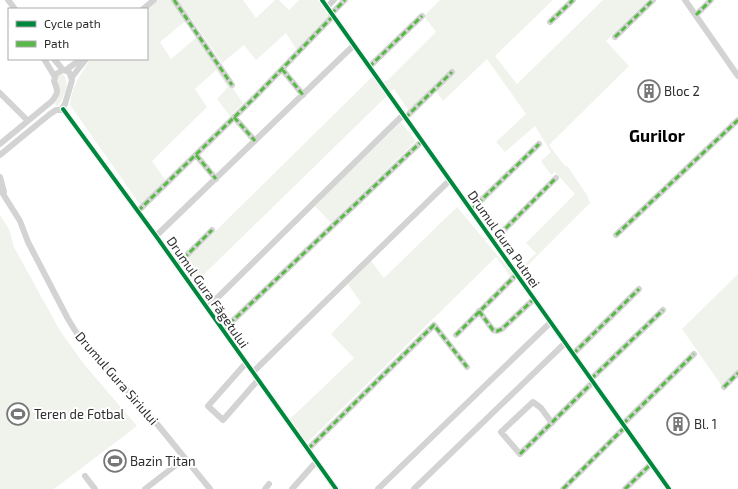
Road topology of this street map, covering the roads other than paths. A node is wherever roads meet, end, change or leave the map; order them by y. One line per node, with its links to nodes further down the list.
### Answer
1 (154, 0): 11 (street)
2 (174, 0): 29 (street)
3 (322, 0): 10 (street, Drumul Gura Putnei)
4 (334, 0): 10 (street)
5 (345, 0): 12 (street)
6 (572, 0): 15 (street)
7 (653, 0): 16 (street)
8 (685, 0): 13 (street)
9 (711, 0): 13 (street)
10 (327, 7): 12 (street, Drumul Gura Putnei)
11 (144, 8)
12 (332, 15): 17 (street, Drumul Gura Putnei); 23 (street)
13 (696, 15): 26 (street)
14 (422, 16): 22 (street)
15 (550, 22)
16 (615, 37)
17 (354, 45): 22 (street, Drumul Gura Putnei); 31 (street)
18 (45, 60): 27 (street)
19 (55, 60): 24 (street)
20 (80, 60): 24 (street)
21 (85, 60): 28 (street)
22 (370, 67): 34 (street, Drumul Gura Putnei)
23 (282, 69): 31 (street); 35 (street)
24 (65, 70): 27 (street); 28 (street)
25 (452, 72): 34 (street)
26 (738, 76)
27 (55, 77): 32 (street)
28 (72, 77): 33 (street)
29 (232, 85)
30 (0, 93): 37 (street)
31 (303, 95): 39 (street)
32 (52, 101): 33 (street, Drumul Gura Făgetului); 37 (street)
33 (59, 110): 42 (street); 51 (street, Drumul Gura Făgetului)
34 (404, 116): 38 (street, Drumul Gura Putnei); 60 (street)
35 (234, 117): 39 (street); 43 (street)
36 (738, 120): 53 (street)
37 (28, 121): 40 (street)
38 (422, 140): 47 (street, Drumul Gura Putnei); 64 (street)
39 (255, 141): 46 (street)
40 (0, 144)
41 (539, 144): 50 (street)
42 (0, 155)
43 (196, 155): 46 (street); 51 (street)
44 (0, 177): 49 (street, Drumul Gura Siriului)
45 (556, 178): 55 (street)
46 (216, 179): 54 (street)
47 (450, 180): 50 (street, Drumul Gura Putnei); 71 (street)
48 (0, 189): 49 (street, Drumul Gura Siriului)
49 (5, 195): 79 (street, Drumul Gura Siriului)
50 (471, 210): 55 (street, Drumul Gura Putnei)
51 (138, 211): 54 (street, Drumul Gura Făgetului)
52 (212, 230): 56 (street)
53 (616, 235)
54 (156, 236): 56 (street, Drumul Gura Făgetului)
55 (493, 241): 57 (street, Drumul Gura Putnei)
56 (177, 265): 60 (street, Drumul Gura Făgetului)
57 (517, 274): 59 (street, Drumul Gura Putnei); 62 (street)
58 (640, 288): 67 (street)
59 (534, 299): 62 (street); 63 (street, Drumul Gura Putnei)
60 (207, 308): 64 (street, Drumul Gura Făgetului)
61 (663, 310): 74 (street)
62 (479, 311): 65 (street)
63 (551, 322): 66 (street, Drumul Gura Putnei); 88 (street)
64 (223, 330): 69 (street, Drumul Gura Făgetului)
65 (456, 335)
66 (565, 343): 67 (street, Drumul Gura Putnei); 89 (street)
67 (573, 354): 74 (street, Drumul Gura Putnei)
68 (694, 354): 77 (street)
69 (246, 363): 71 (street, Drumul Gura Făgetului); 73 (street)
70 (467, 367): 78 (street)
71 (253, 372): 73 (street, Drumul Gura Făgetului)
72 (738, 373): 75 (street)
73 (258, 380): 78 (street, Drumul Gura Făgetului)
74 (592, 380): 76 (street); 77 (street, Drumul Gura Putnei)
75 (724, 387)
76 (552, 423): 76 (street)
77 (624, 426): 81 (street, Drumul Gura Putnei); 90 (street)
78 (308, 450): 80 (street, Drumul Gura Făgetului)
79 (185, 458): 84 (street); 85 (street, Drumul Gura Siriului)
80 (316, 462): 86 (street); 87 (street, Drumul Gura Făgetului)
81 (651, 464): 91 (street); 92 (street, Drumul Gura Putnei)
82 (85, 476): 83 (street)
83 (95, 489)
84 (146, 489)
85 (210, 489)
86 (292, 489)
87 (336, 489)
88 (378, 489)
89 (414, 489)
90 (563, 489)
91 (625, 489)
92 (669, 489)

